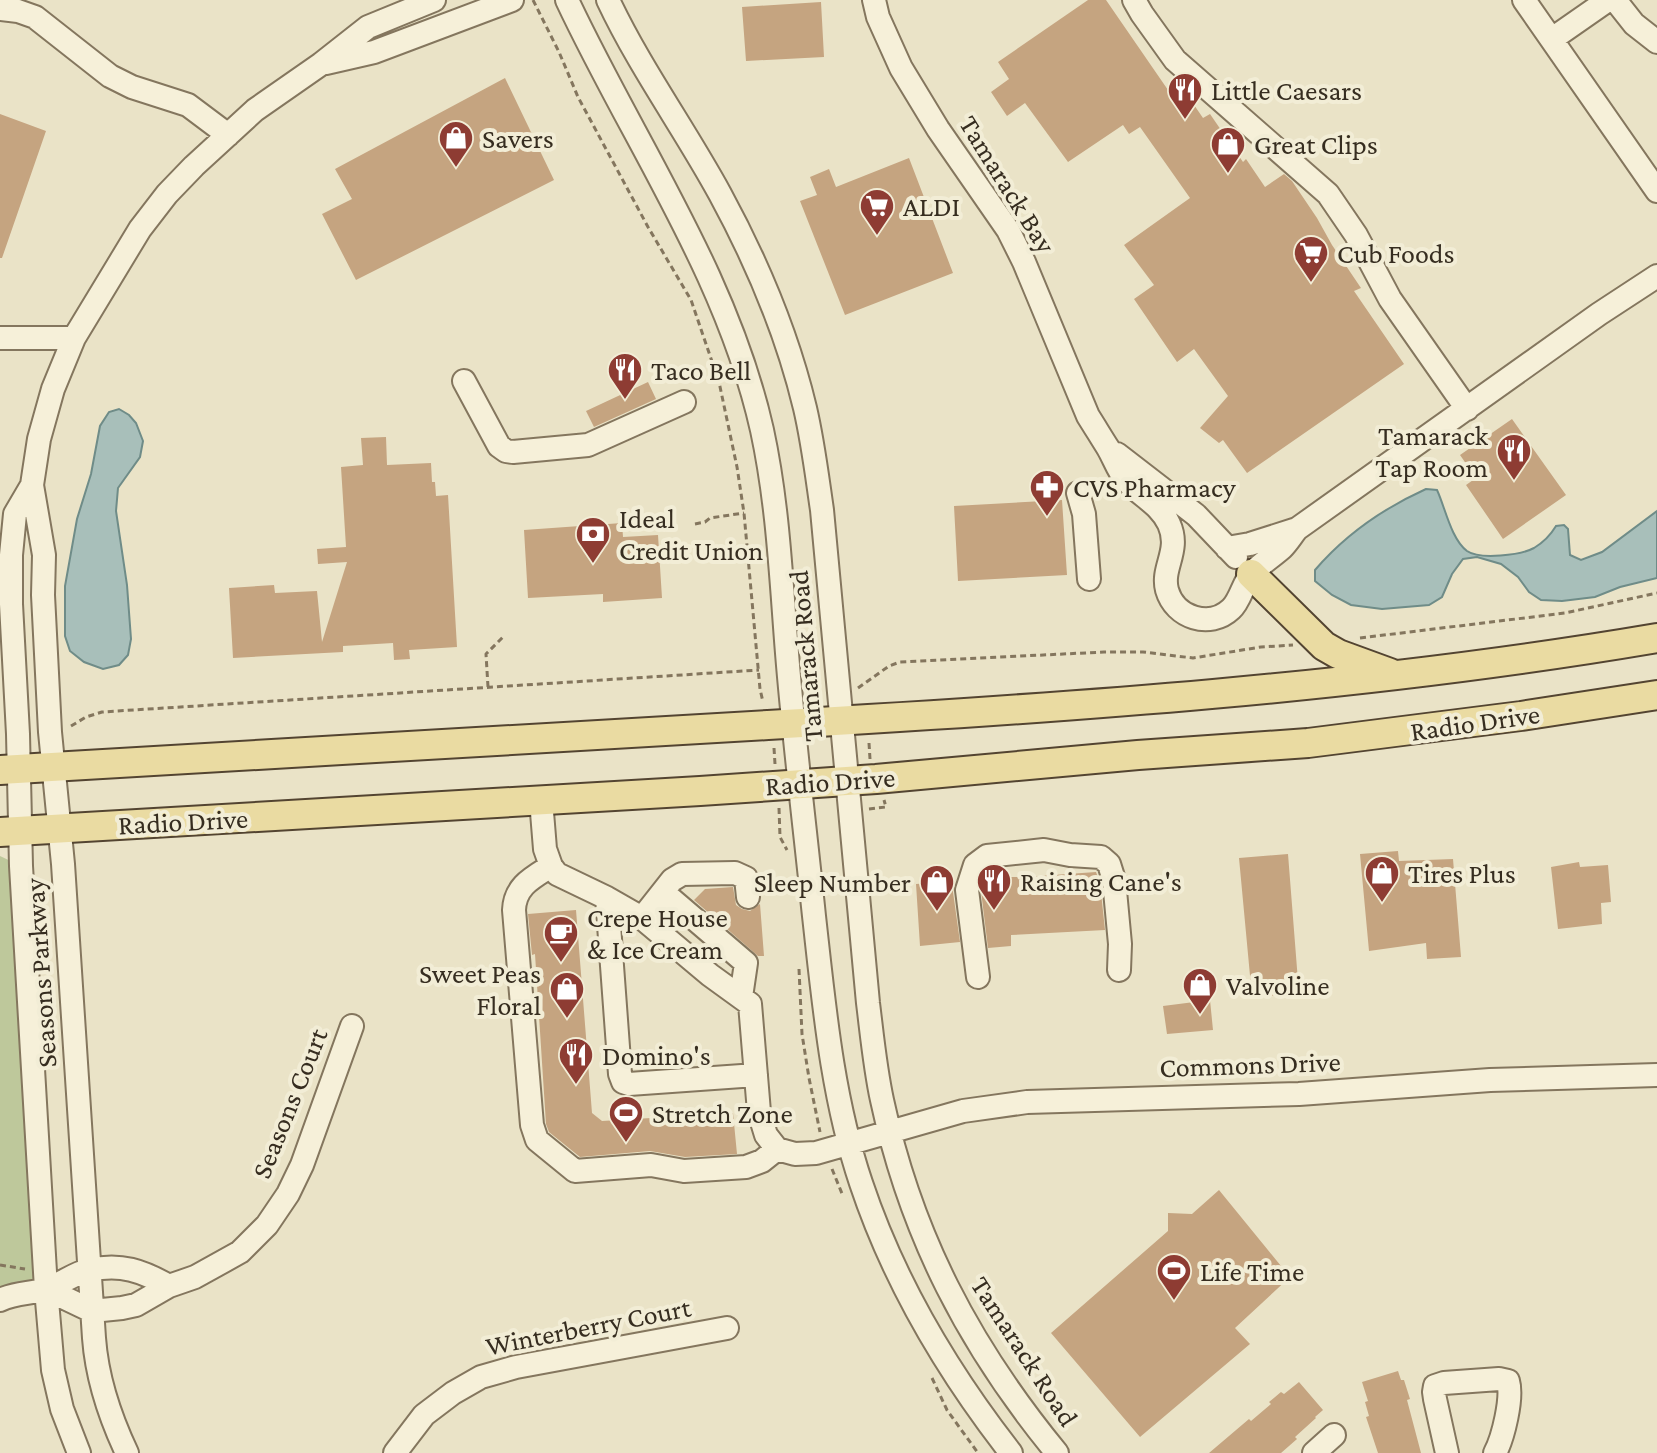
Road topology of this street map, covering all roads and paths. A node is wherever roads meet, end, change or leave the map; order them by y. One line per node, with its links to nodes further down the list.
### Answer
1 (434, 0): 14 (street, Seasons Parkway)
2 (512, 0): 14 (street, Seasons Parkway)
3 (533, 0): 26 (path)
4 (567, 0): 42 (street, Tamarack Road)
5 (608, 0): 41 (street, Tamarack Road)
6 (874, 0): 23 (street, Tamarack Bay)
7 (1134, 0): 22 (street)
8 (1524, 0): 12 (street)
9 (1608, 0): 12 (street)
10 (1615, 0): 13 (street)
11 (0, 9): 15 (street)
12 (1552, 39): 16 (street)
13 (1657, 42)
14 (321, 64): 15 (street, Seasons Parkway)
15 (228, 135): 19 (street, Seasons Parkway)
16 (1657, 191)
17 (1657, 276): 22 (street)
18 (0, 338): 19 (street)
19 (74, 338): 24 (street, Seasons Parkway)
20 (464, 381): 21 (street)
21 (684, 402)
22 (1467, 409): 28 (street)
23 (1107, 446): 29 (street, Tamarack Bay); 30 (street, Tamarack Bay)
24 (32, 485): 44 (street, Seasons Parkway); 45 (street, Seasons Parkway)
25 (1078, 493): 31 (street)
26 (744, 513): 27 (path); 37 (path)
27 (695, 524)
28 (1297, 529): 29 (street); 30 (street)
29 (1227, 548): 30 (street, Tamarack Bay)
30 (1251, 574): 38 (main road)
31 (1089, 579)
32 (1657, 593): 35 (path)
33 (505, 635): 39 (path)
34 (1657, 638): 38 (main road, Radio Drive)
35 (1353, 639)
36 (1292, 645): 41 (path)
37 (759, 670): 39 (path); 42 (path)
38 (1399, 676): 41 (main road, Radio Drive)
39 (488, 687): 43 (path)
40 (1657, 695): 46 (main road, Radio Drive)
41 (853, 720): 42 (main road, Radio Drive); 46 (path); 47 (street, Tamarack Road)
42 (781, 724): 44 (main road, Radio Drive); 48 (street, Tamarack Road); 48 (path)
43 (69, 727)
44 (53, 767): 45 (main road, Radio Drive); 52 (street, Seasons Parkway)
45 (9, 770): 53 (street, Seasons Parkway)
46 (876, 779): 47 (main road, Radio Drive); 50 (path)
47 (846, 781): 48 (main road, Radio Drive); 65 (street, Tamarack Road)
48 (789, 785): 49 (main road, Radio Drive); 51 (path); 66 (street, Tamarack Road)
49 (541, 800): 52 (main road, Radio Drive); 54 (street)
50 (886, 807)
51 (779, 817)
52 (59, 828): 53 (main road, Radio Drive); 69 (street, Seasons Parkway)
53 (10, 831): 70 (street, Seasons Parkway)
54 (551, 866): 57 (street); 67 (street)
55 (663, 892): 56 (street); 58 (street); 61 (street)
56 (748, 897)
57 (607, 898): 58 (street); 63 (street)
58 (642, 918): 61 (street)
59 (1119, 970): 60 (street)
60 (978, 977)
61 (741, 997): 63 (street)
62 (352, 1026): 71 (street, Seasons Court)
63 (756, 1075): 67 (street)
64 (1657, 1075): 65 (street, Commons Drive)
65 (890, 1132): 66 (street, Commons Drive); 80 (street, Tamarack Road)
66 (849, 1143): 67 (street, Commons Drive); 79 (street, Tamarack Road)
67 (777, 1149)
68 (0, 1265): 70 (path)
69 (88, 1270): 70 (street); 71 (street); 73 (street, Seasons Parkway)
70 (46, 1279): 72 (street); 73 (street); 76 (street, Seasons Parkway)
71 (169, 1286): 73 (street, Seasons Court)
72 (0, 1300)
73 (92, 1311): 77 (street, Seasons Parkway)
74 (727, 1328): 78 (street, Winterberry Court)
75 (1334, 1435): 81 (street)
76 (79, 1453)
77 (127, 1453)
78 (395, 1453)
79 (1011, 1453)
80 (1057, 1453)
81 (1314, 1453)
82 (1447, 1453): 83 (street)
83 (1495, 1453)

